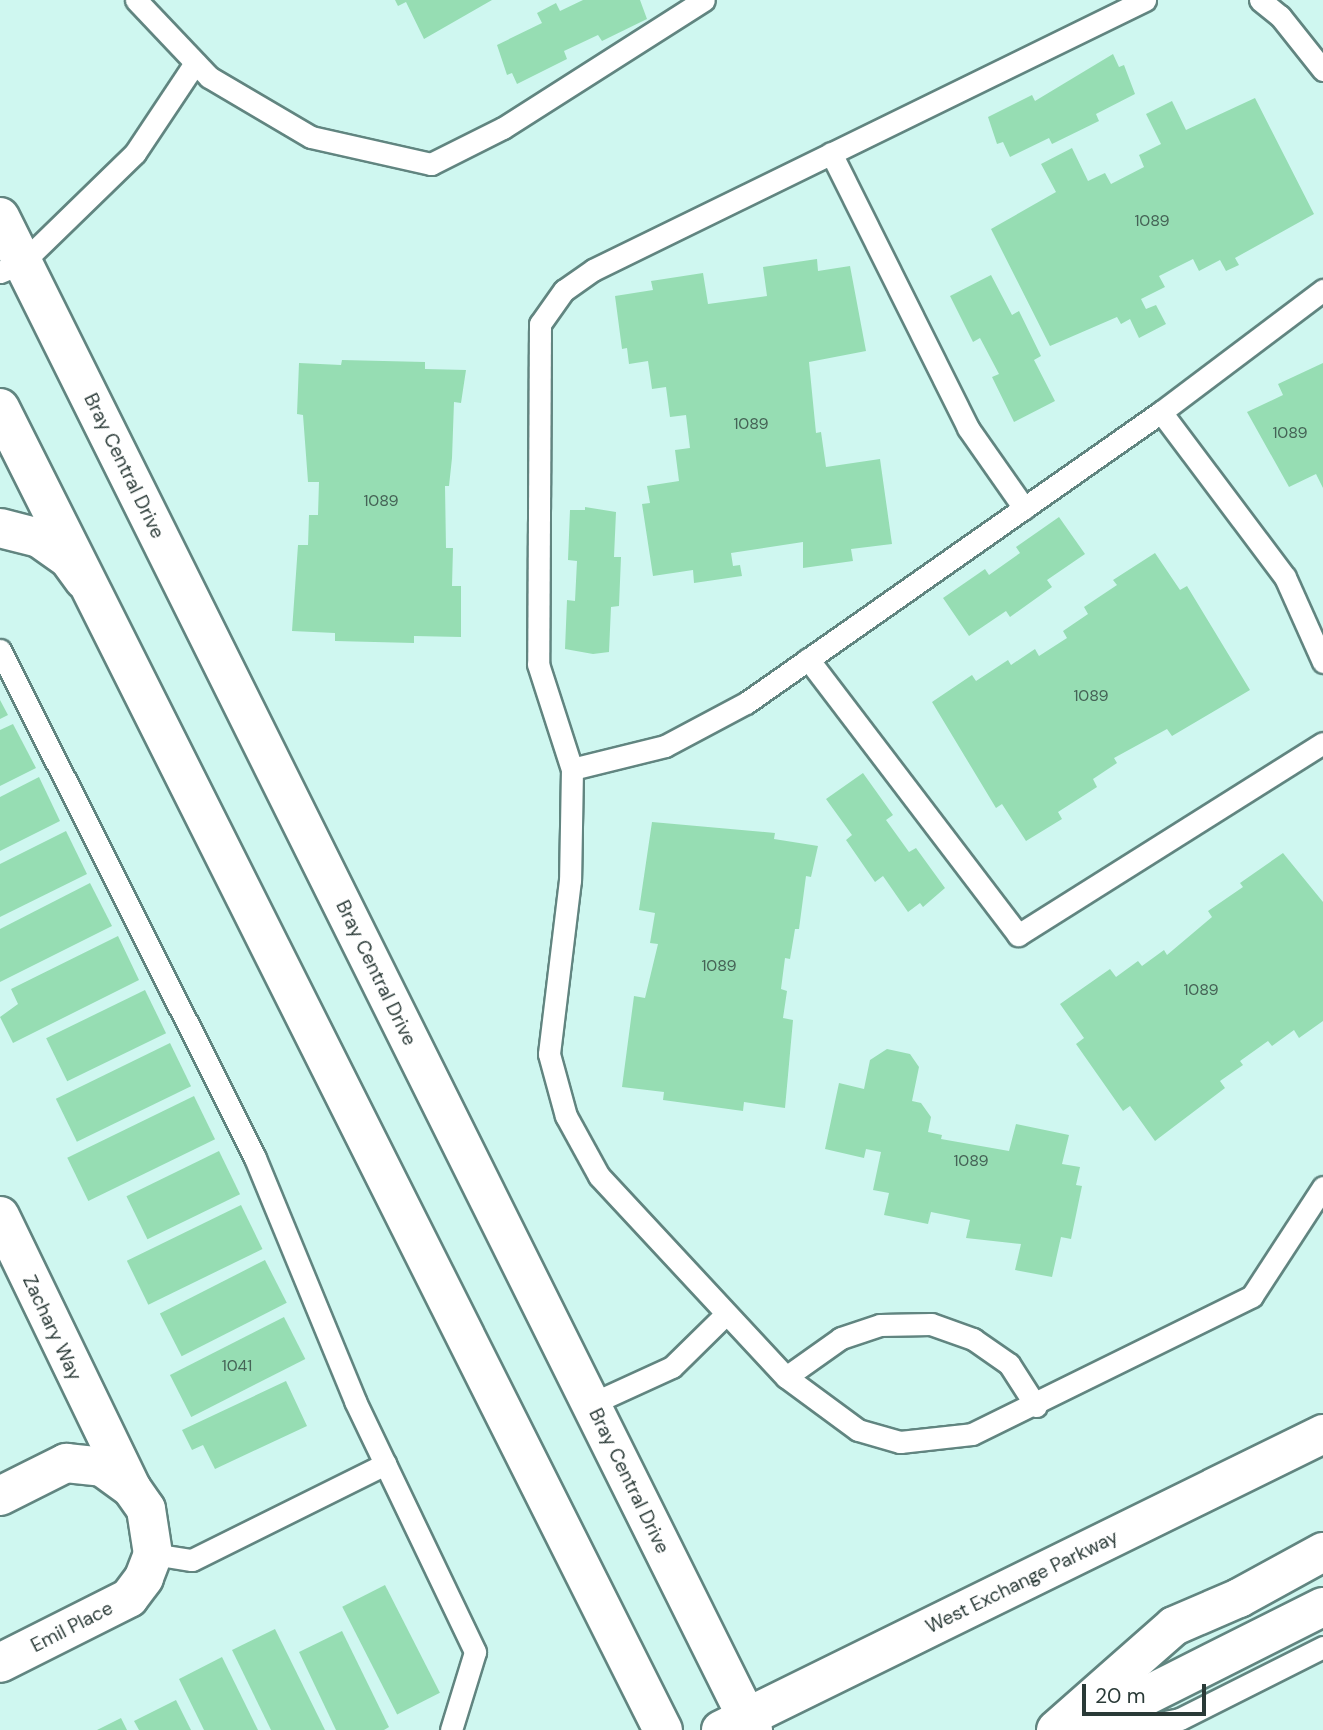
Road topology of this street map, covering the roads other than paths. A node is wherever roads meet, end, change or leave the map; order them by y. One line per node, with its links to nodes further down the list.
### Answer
1 (136, 0): 5 (lane)
2 (704, 0): 5 (lane)
3 (1145, 0): 7 (lane)
4 (1260, 0): 6 (lane)
5 (195, 62): 9 (lane)
6 (1323, 70)
7 (831, 153): 13 (lane); 20 (lane)
8 (0, 217): 9 (street, Bray Central Drive)
9 (11, 267): 26 (street, Bray Central Drive)
10 (1323, 290): 12 (lane)
11 (0, 408): 15 (street)
12 (1161, 412): 13 (lane); 18 (lane)
13 (1024, 508): 17 (lane)
14 (0, 528): 15 (street)
15 (90, 586): 40 (street)
16 (0, 650): 30 (lane)
17 (808, 659): 19 (lane); 20 (lane)
18 (1323, 662)
19 (1323, 743)
20 (572, 769): 23 (lane)
21 (1320, 1198): 27 (lane)
22 (1, 1220): 25 (street, Zachary Way)
23 (725, 1315): 24 (lane); 26 (lane)
24 (786, 1377): 27 (lane); 27 (lane)
25 (86, 1401): 29 (street, Zachary Way); 31 (street, Zachary Way)
26 (590, 1404): 38 (street, Bray Central Drive)
27 (1036, 1406)
28 (1323, 1434): 38 (street, West Exchange Parkway)
29 (74, 1464): 31 (street); 32 (street)
30 (385, 1464): 34 (lane); 39 (lane)
31 (132, 1489): 34 (street)
32 (0, 1496)
33 (1323, 1552): 41 (street)
34 (153, 1554): 37 (street, Emil Place)
35 (1323, 1607): 42 (street)
36 (1323, 1647): 43 (lane)
37 (0, 1663)
38 (740, 1726)
39 (451, 1730)
40 (663, 1730)
41 (1056, 1730)
42 (1078, 1730)
43 (1125, 1730)

